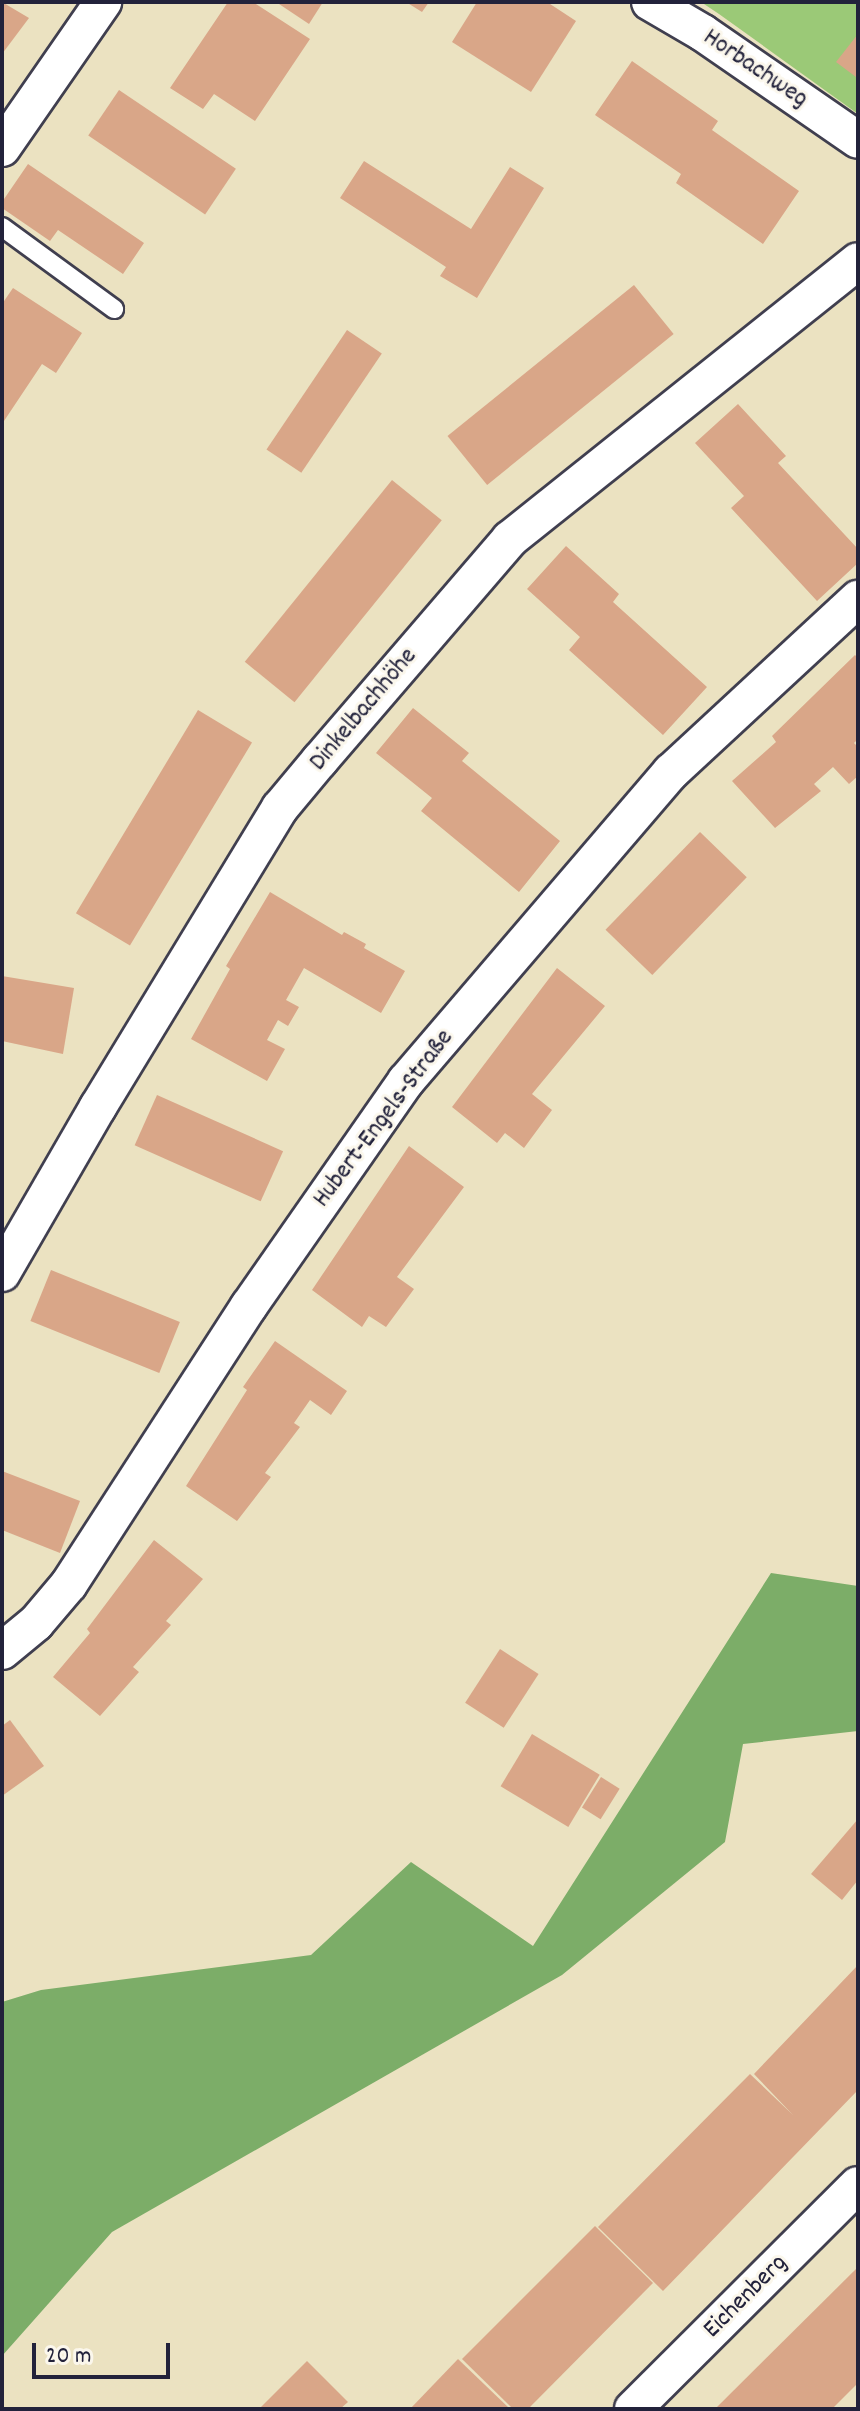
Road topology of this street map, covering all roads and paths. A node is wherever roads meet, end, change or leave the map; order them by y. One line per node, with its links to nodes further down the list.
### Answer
1 (103, 2): 4 (street)
2 (650, 2): 3 (street, Horbachweg)
3 (858, 140)
4 (2, 148)
5 (2, 227): 7 (lane)
6 (858, 261): 9 (street, Dinkelbachhöhe)
7 (114, 309)
8 (858, 599): 10 (street, Hubert-Engels-Straße)
9 (2, 1273)
10 (2, 1651)
11 (858, 2185): 12 (street, Eichenberg)
12 (633, 2409)

